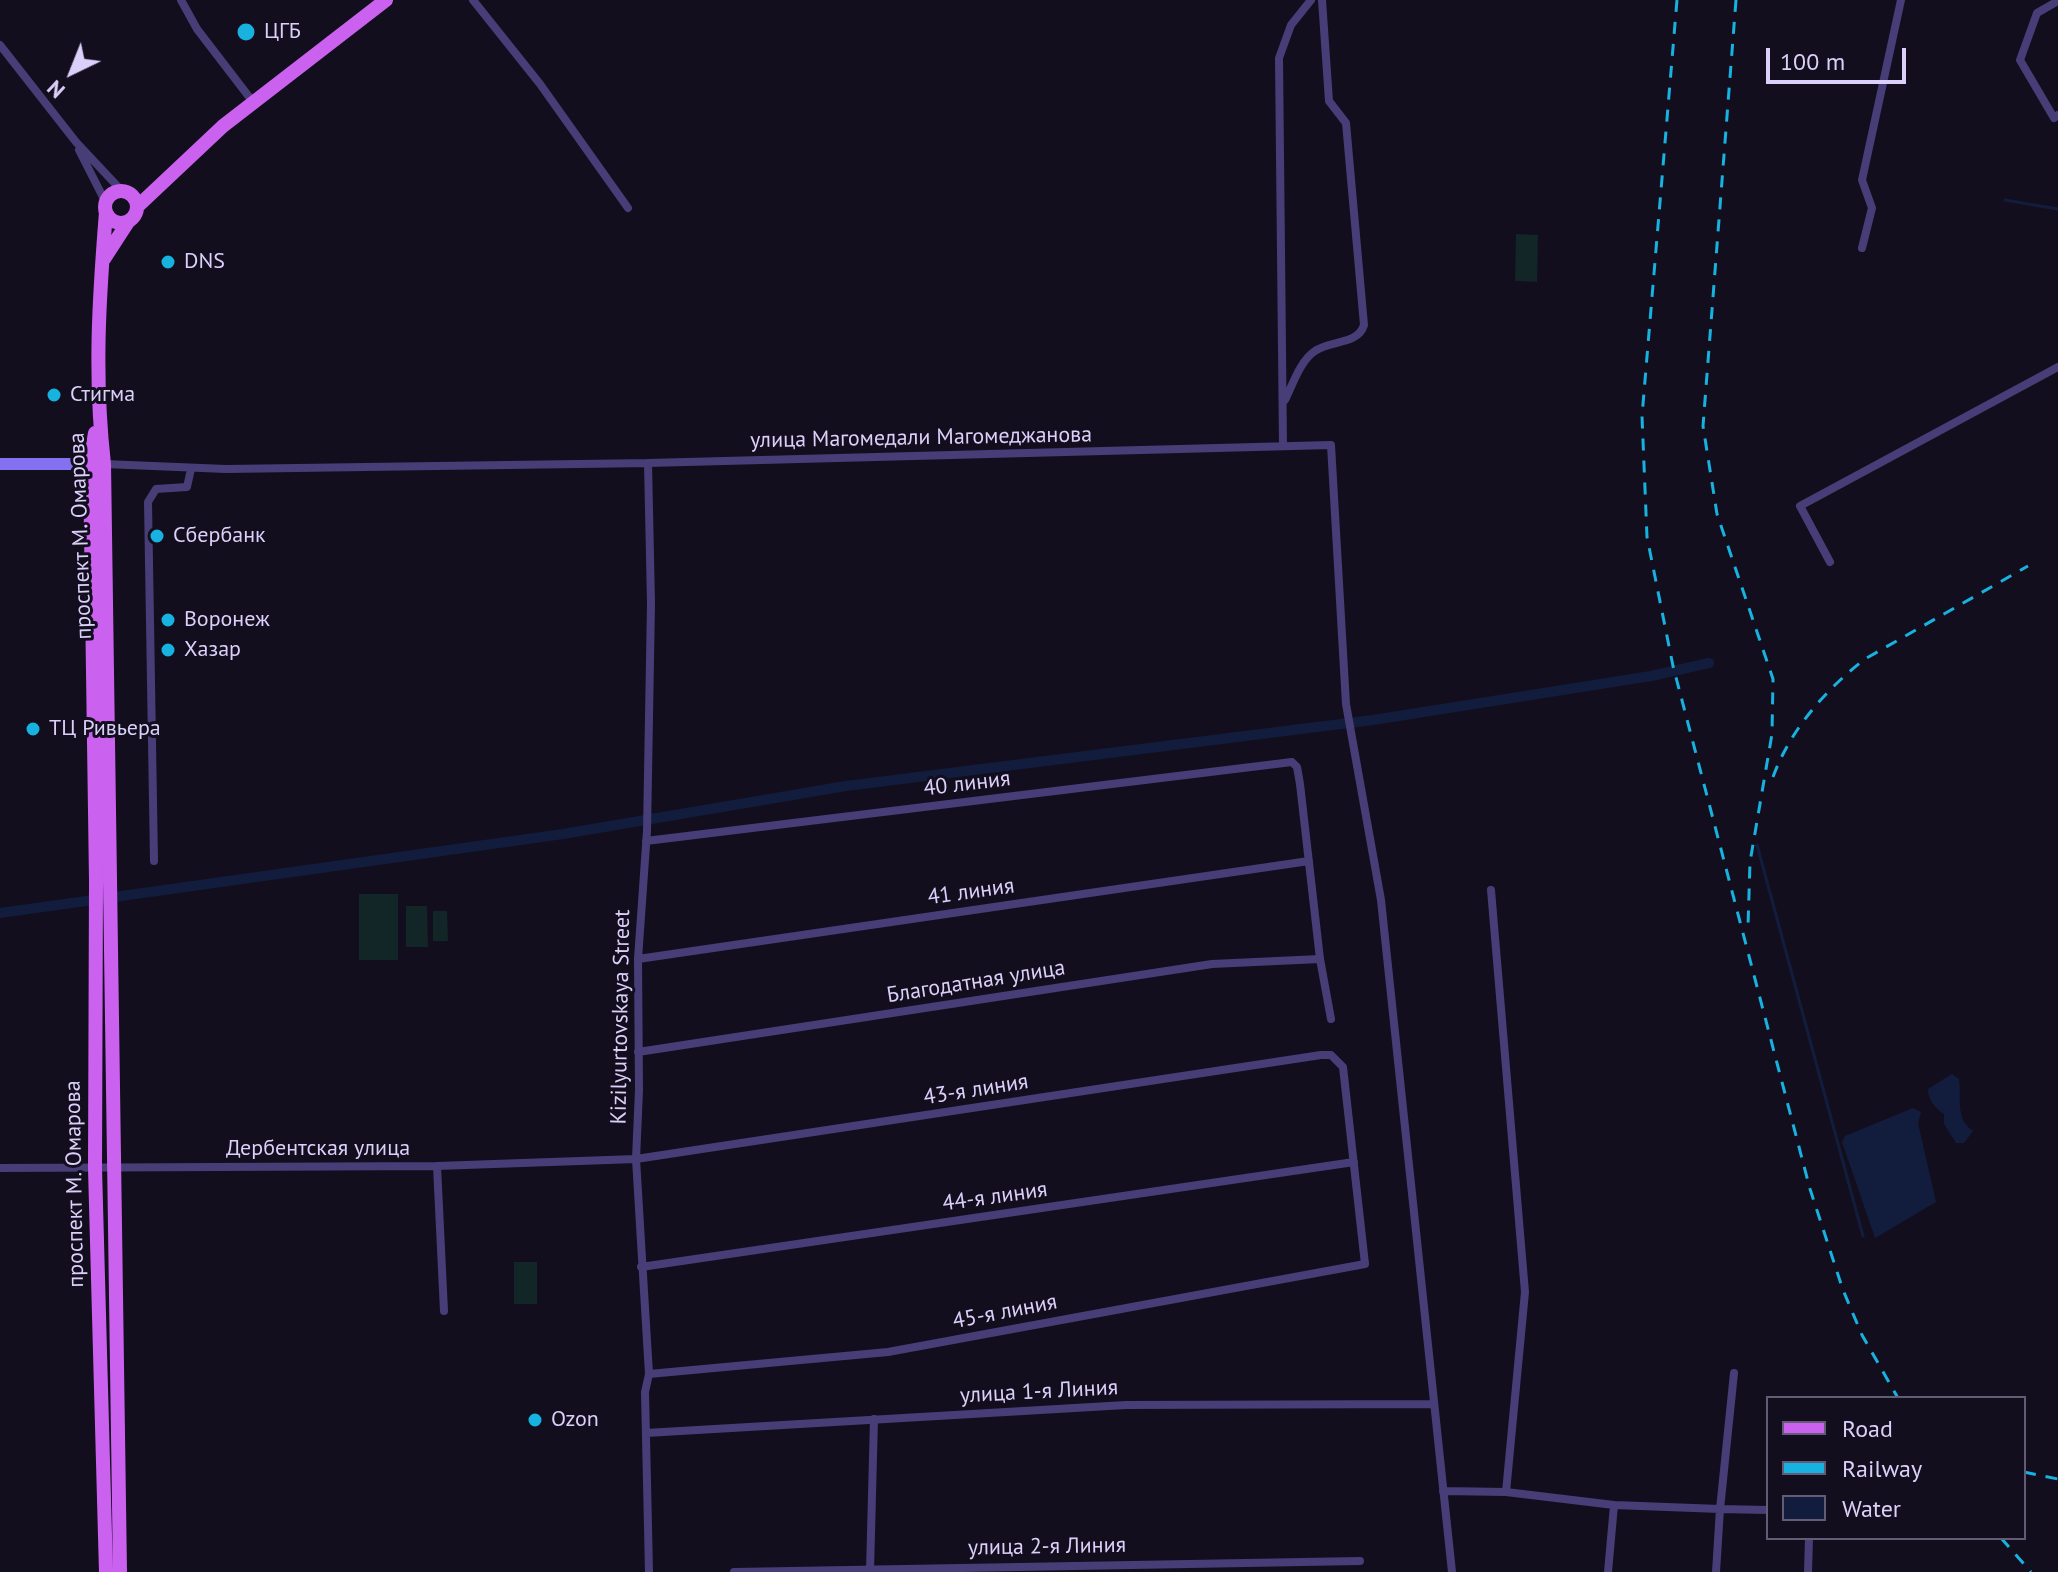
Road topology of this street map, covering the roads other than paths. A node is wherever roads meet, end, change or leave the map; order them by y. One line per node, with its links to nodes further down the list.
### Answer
1 (181, 0): 9 (street)
2 (386, 0): 9 (main road)
3 (473, 0): 16 (street)
4 (1311, 0): 21 (street)
5 (1322, 0): 21 (street)
6 (1901, 0): 18 (street)
7 (2058, 1): 10 (street)
8 (0, 45): 11 (street)
9 (253, 102): 12 (main road)
10 (2058, 115)
11 (76, 142): 13 (street); 15 (street)
12 (166, 176): 13 (main road); 14 (main road)
13 (124, 191): 14 (main road); 15 (main road)
14 (138, 206): 17 (main road)
15 (106, 208): 17 (main road); 19 (main road, проспект М. Омарова)
16 (628, 208)
17 (128, 222): 19 (main road)
18 (1862, 248)
19 (102, 263): 25 (main road, проспект М. Омарова)
20 (2058, 367): 27 (street)
21 (1283, 405): 22 (street)
22 (1283, 446): 23 (street, улица Магомедали Магомеджановa); 47 (street, улица Магомедали Магомеджановa)
23 (648, 463): 26 (street, улица Магомедали Магомеджановa); 28 (street, Kizilyurtovskaya Street)
24 (0, 464): 25 (main road)
25 (97, 464): 26 (street, улица Магомедали Магомеджановa); 32 (main road, проспект М. Омарова)
26 (191, 469): 29 (street)
27 (1830, 562)
28 (646, 841): 30 (street, 40 линия); 33 (street, Kizilyurtovskaya Street)
29 (154, 861)
30 (1309, 861): 33 (street, 41 линия); 34 (street)
31 (1491, 890): 51 (street)
32 (102, 908): 41 (main road, проспект М. Омарова); 42 (main road, проспект М. Омарова)
33 (638, 959): 36 (street, Kizilyurtovskaya Street)
34 (1320, 959): 35 (street); 36 (street, Благодатная улица)
35 (1331, 1019)
36 (638, 1052): 37 (street, Kizilyurtovskaya Street)
37 (636, 1159): 38 (street, 43-я линия); 39 (street, Дербентская улица); 43 (street, Kizilyurtovskaya Street)
38 (1354, 1162): 43 (street, 44-я линия); 46 (street, 45-я линия)
39 (437, 1166): 42 (street, Дербентская улица); 44 (street)
40 (0, 1168): 41 (street, Дербентская улица)
41 (95, 1168): 42 (street, Дербентская улица); 58 (main road, проспект М. Омарова)
42 (112, 1168): 59 (main road, проспект М. Омарова)
43 (641, 1267): 46 (street, Kizilyurtovskaya Street)
44 (444, 1311)
45 (1734, 1373): 53 (street)
46 (649, 1374): 49 (street, Kizilyurtovskaya Street)
47 (1434, 1404): 48 (street, улица 1-я Линия); 50 (street)
48 (874, 1419): 49 (street, улица 1-я Линия); 57 (street)
49 (646, 1433): 60 (street, Kizilyurtovskaya Street)
50 (1443, 1491): 51 (street); 62 (street)
51 (1506, 1492): 52 (street)
52 (1614, 1505): 53 (street); 63 (street)
53 (1720, 1509): 54 (street); 64 (street)
54 (1766, 1510)
55 (1809, 1540): 65 (street)
56 (1360, 1561): 57 (street, улица 2-я Линия)
57 (870, 1570): 61 (street, улица 2-я Линия)
58 (106, 1572)
59 (120, 1572)
60 (649, 1572)
61 (734, 1572)
62 (1452, 1572)
63 (1608, 1572)
64 (1716, 1572)
65 (1808, 1572)

